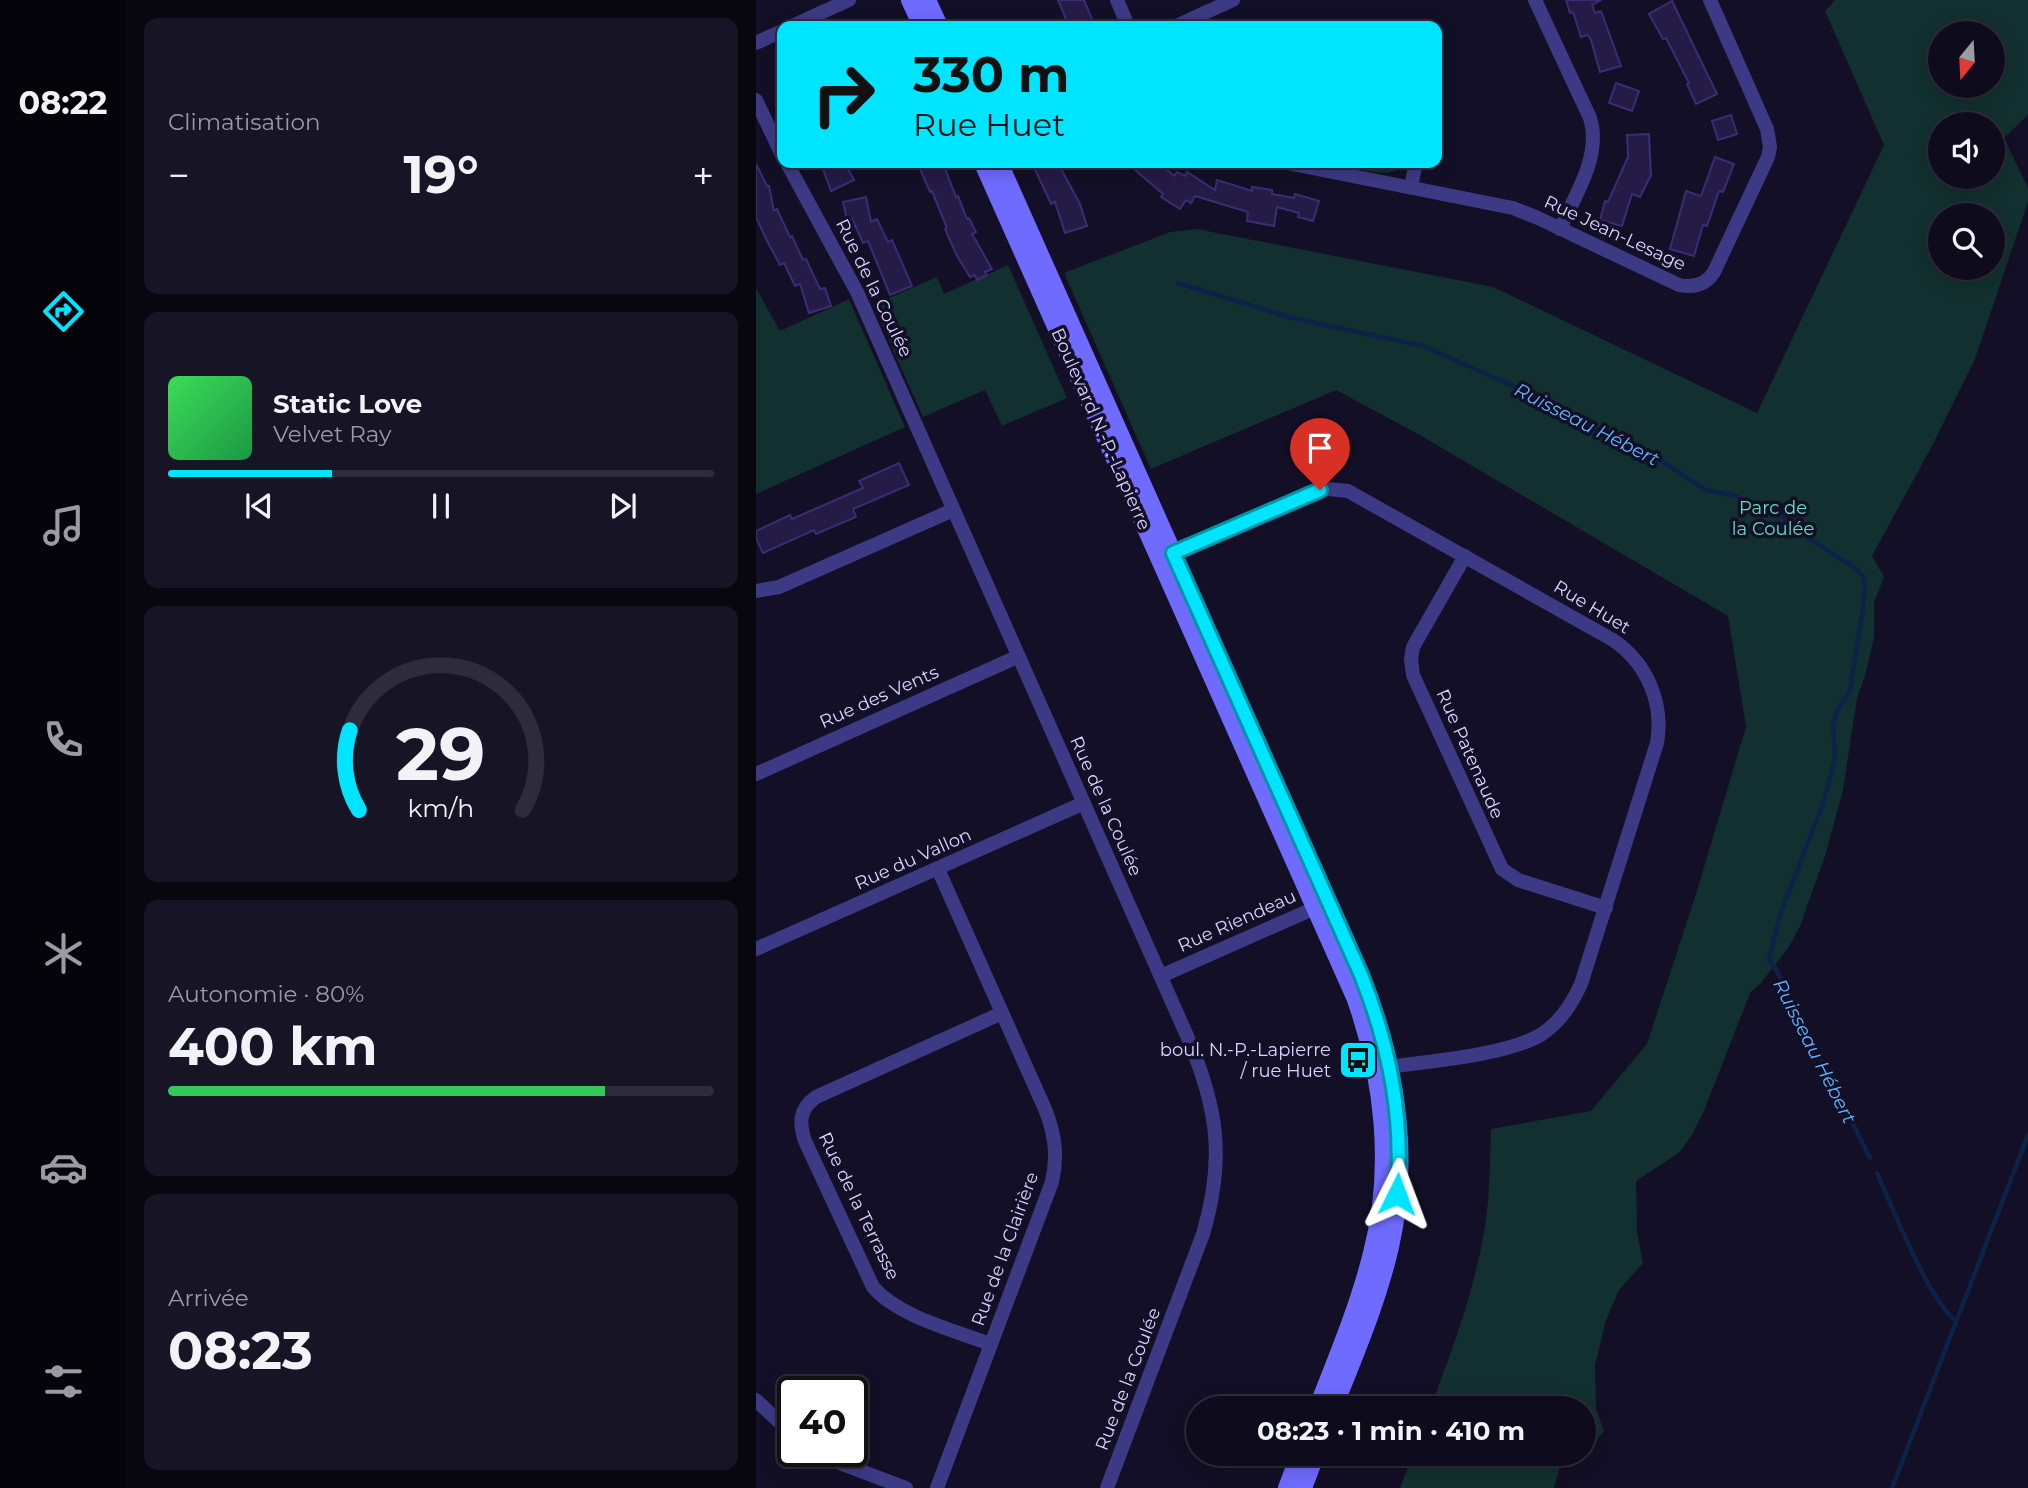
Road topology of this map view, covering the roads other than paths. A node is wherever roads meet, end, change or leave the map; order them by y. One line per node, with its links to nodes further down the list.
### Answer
1 (849, 0): 8 (street)
2 (910, 0): 9 (street)
3 (927, 0): 10 (street)
4 (1117, 0): 11 (street)
5 (1233, 0): 12 (street)
6 (1535, 0): 23 (street)
7 (1710, 0): 23 (street, Rue Jean-Lesage)
8 (803, 21)
9 (920, 21)
10 (937, 21)
11 (1126, 21)
12 (1187, 21)
13 (777, 33): 14 (street)
14 (756, 43)
15 (756, 100): 16 (street)
16 (777, 144)
17 (790, 168): 24 (street, Rue de la Coulée)
18 (984, 168): 25 (street, Boulevard N.-P.-Lapierre)
19 (1001, 168): 25 (street, Boulevard N.-P.-Lapierre)
20 (1314, 168): 22 (street, Rue Jean-Lesage)
21 (1415, 168): 22 (street)
22 (1411, 186): 23 (street, Rue Jean-Lesage)
23 (1560, 229)
24 (953, 510): 27 (street); 28 (street, Rue de la Coulée)
25 (1166, 556): 26 (street, Rue Huet); 32 (street, Boulevard N.-P.-Lapierre)
26 (1465, 556): 33 (street, Rue Patenaude); 33 (street, Rue Huet)
27 (756, 591)
28 (1017, 657): 29 (street, Rue des Vents); 30 (street, Rue de la Coulée)
29 (756, 774)
30 (1084, 803): 31 (street, Rue du Vallon); 35 (street, Rue de la Coulée)
31 (938, 869): 34 (street, Rue du Vallon); 36 (street, Rue de la Clairière)
32 (1322, 905): 35 (street, Rue Riendeau); 37 (street, Boulevard N.-P.-Lapierre)
33 (1605, 908): 37 (street, Rue Huet)
34 (756, 949)
35 (1161, 976): 48 (street, Rue de la Coulée)
36 (1002, 1013): 38 (street, Rue de la Clairière); 38 (street, Rue de la Terrasse)
37 (1383, 1067): 39 (street, Boulevard N.-P.-Lapierre); 40 (street, Boulevard N.-P.-Lapierre)
38 (990, 1344): 47 (street, Rue de la Clairière)
39 (1322, 1396)
40 (1338, 1396)
41 (756, 1400): 42 (street)
42 (777, 1420)
43 (1295, 1466): 49 (street)
44 (1311, 1466): 50 (street)
45 (855, 1467): 46 (street)
46 (906, 1488)
47 (937, 1488)
48 (1107, 1488)
49 (1287, 1488)
50 (1303, 1488)

